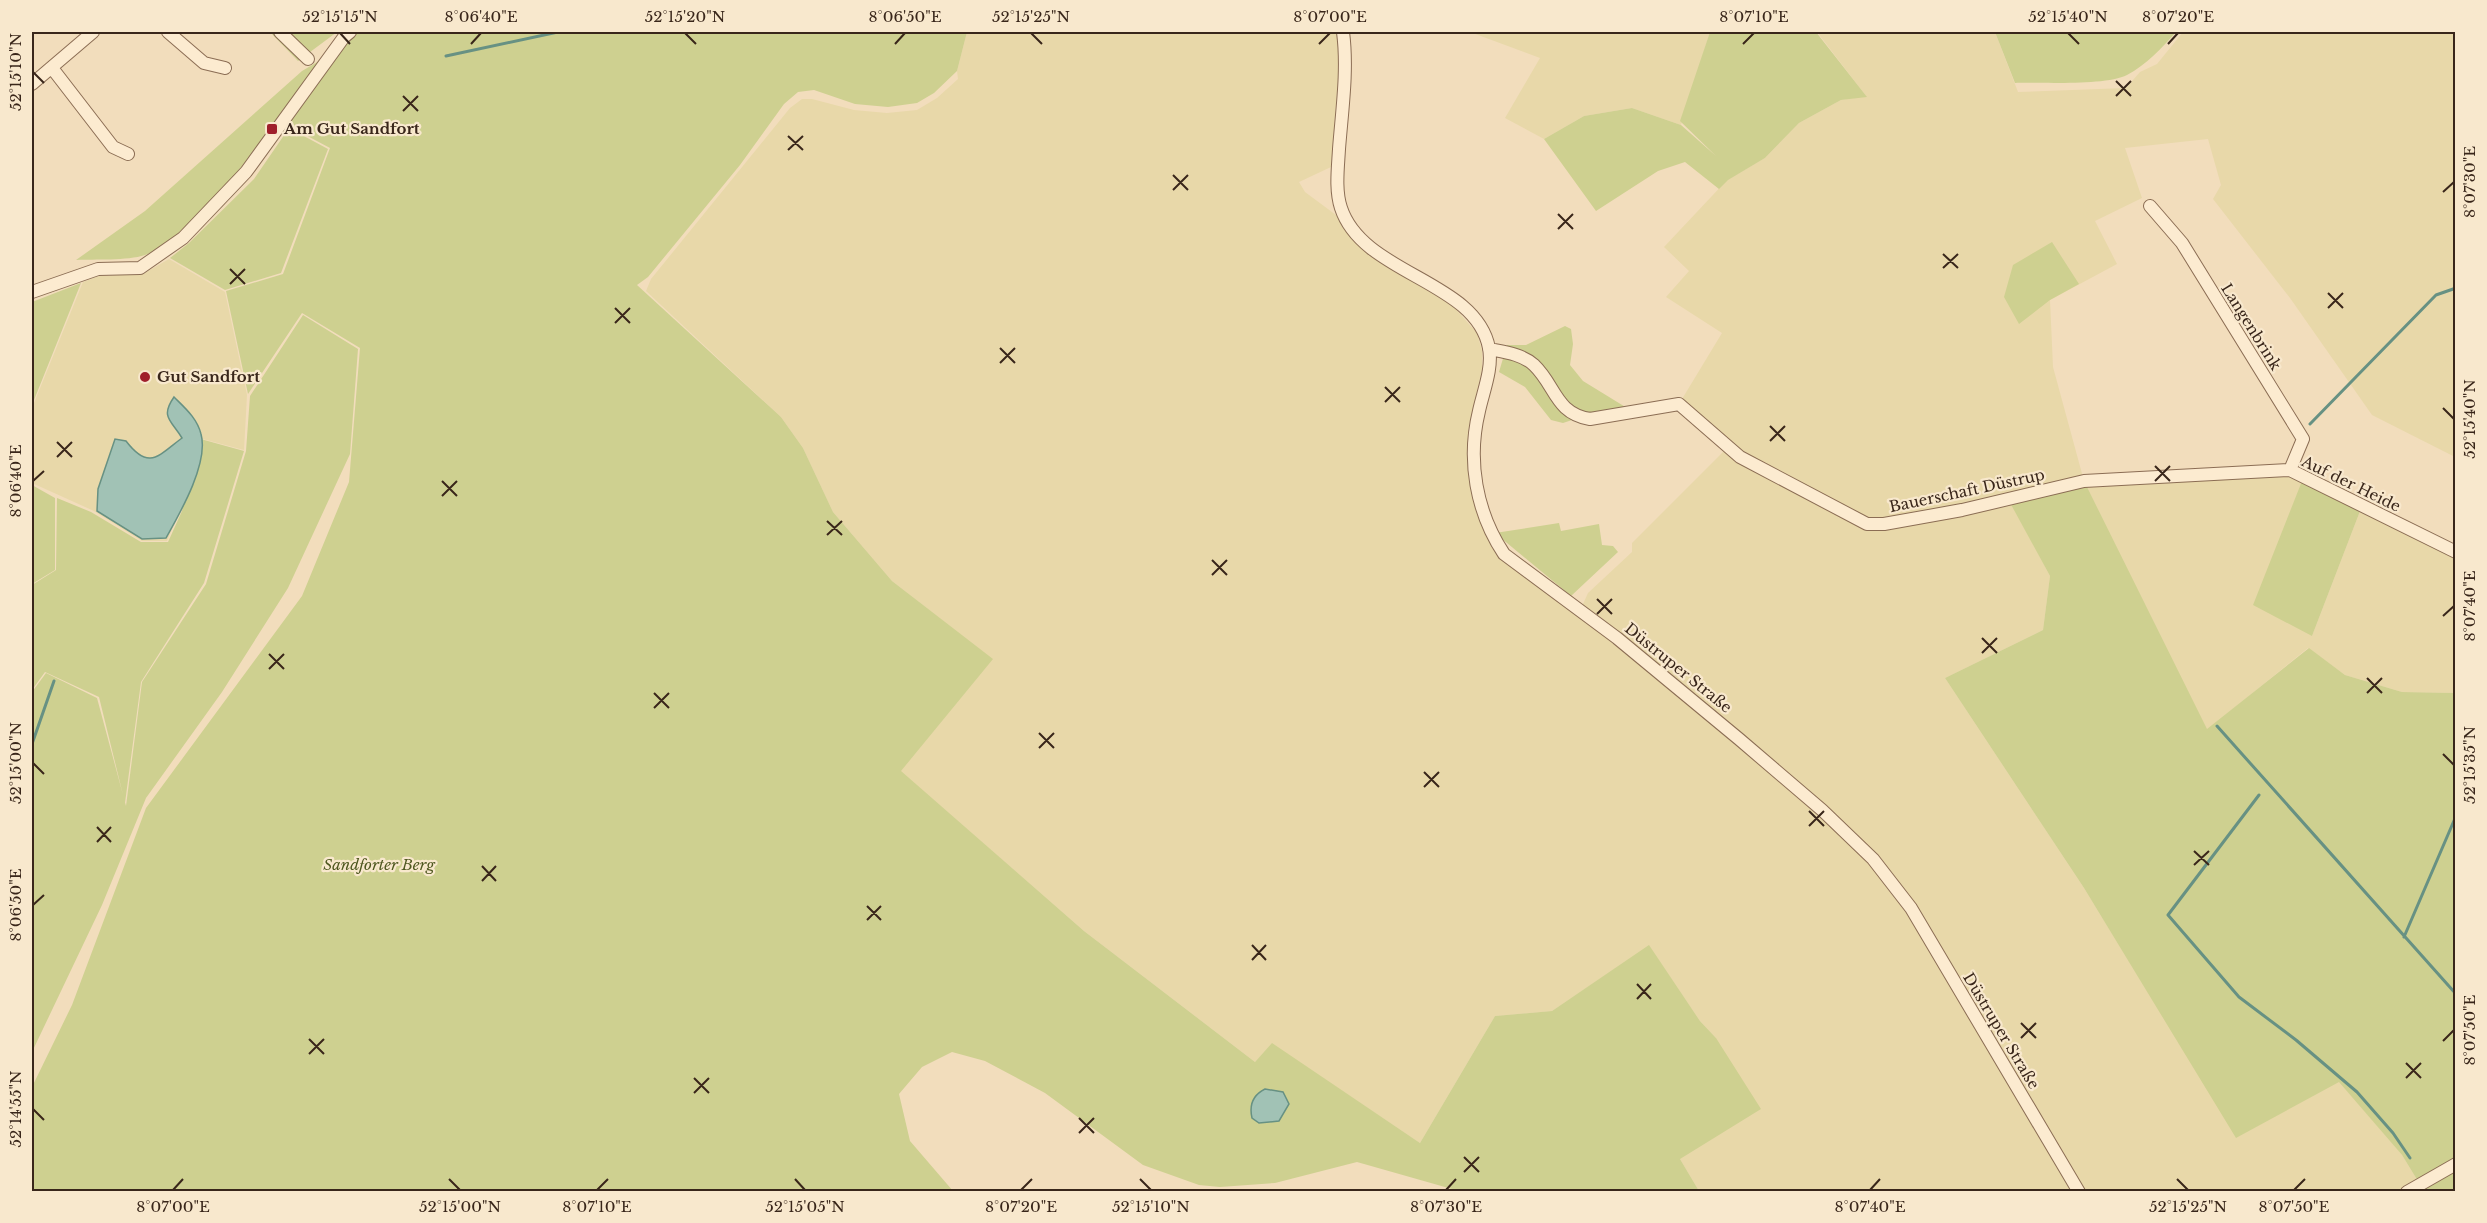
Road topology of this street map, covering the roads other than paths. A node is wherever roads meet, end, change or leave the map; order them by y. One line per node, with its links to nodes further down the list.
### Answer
1 (93, 32): 7 (street)
2 (168, 32): 8 (street)
3 (280, 32): 6 (street)
4 (350, 32): 12 (street)
5 (1343, 32): 13 (street)
6 (308, 59)
7 (52, 68): 9 (street); 10 (street)
8 (225, 68)
9 (32, 84)
10 (128, 154)
11 (2150, 207): 14 (street, Langenbrink)
12 (32, 292)
13 (1489, 349): 15 (street, Bauerschaft Düstrup); 18 (street, Düstruper Straße)
14 (2290, 470): 15 (street, Auf der Heide); 16 (street, Auf der Heide)
15 (2084, 481)
16 (2456, 552)
17 (2456, 1164): 19 (street)
18 (2079, 1191)
19 (2407, 1191)

